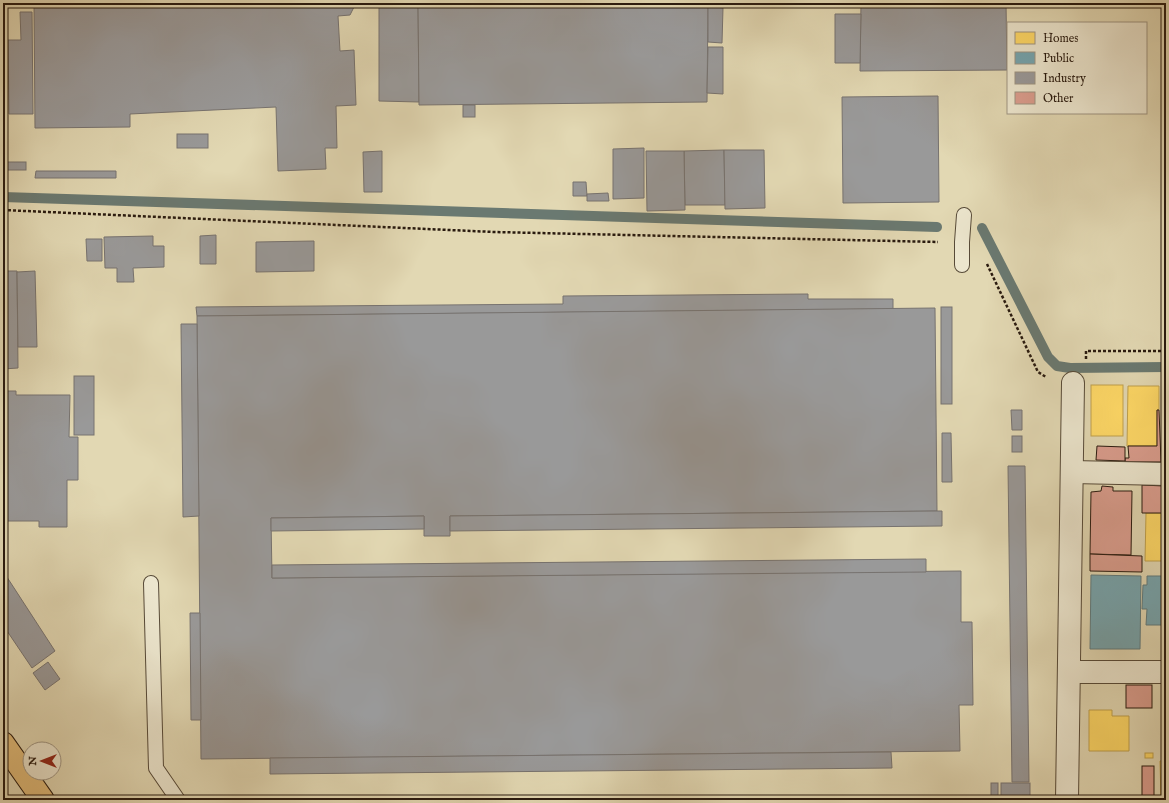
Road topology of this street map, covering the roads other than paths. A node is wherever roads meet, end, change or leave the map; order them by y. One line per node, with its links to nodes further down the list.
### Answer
1 (964, 216): 2 (lane)
2 (962, 264)
3 (1073, 383): 4 (street)
4 (1072, 472): 5 (street); 7 (street)
5 (1166, 474)
6 (151, 583): 11 (lane)
7 (1069, 672): 8 (street); 12 (street)
8 (1166, 672)
9 (3, 743): 10 (highway)
10 (43, 800)
11 (178, 800)
12 (1067, 800)

